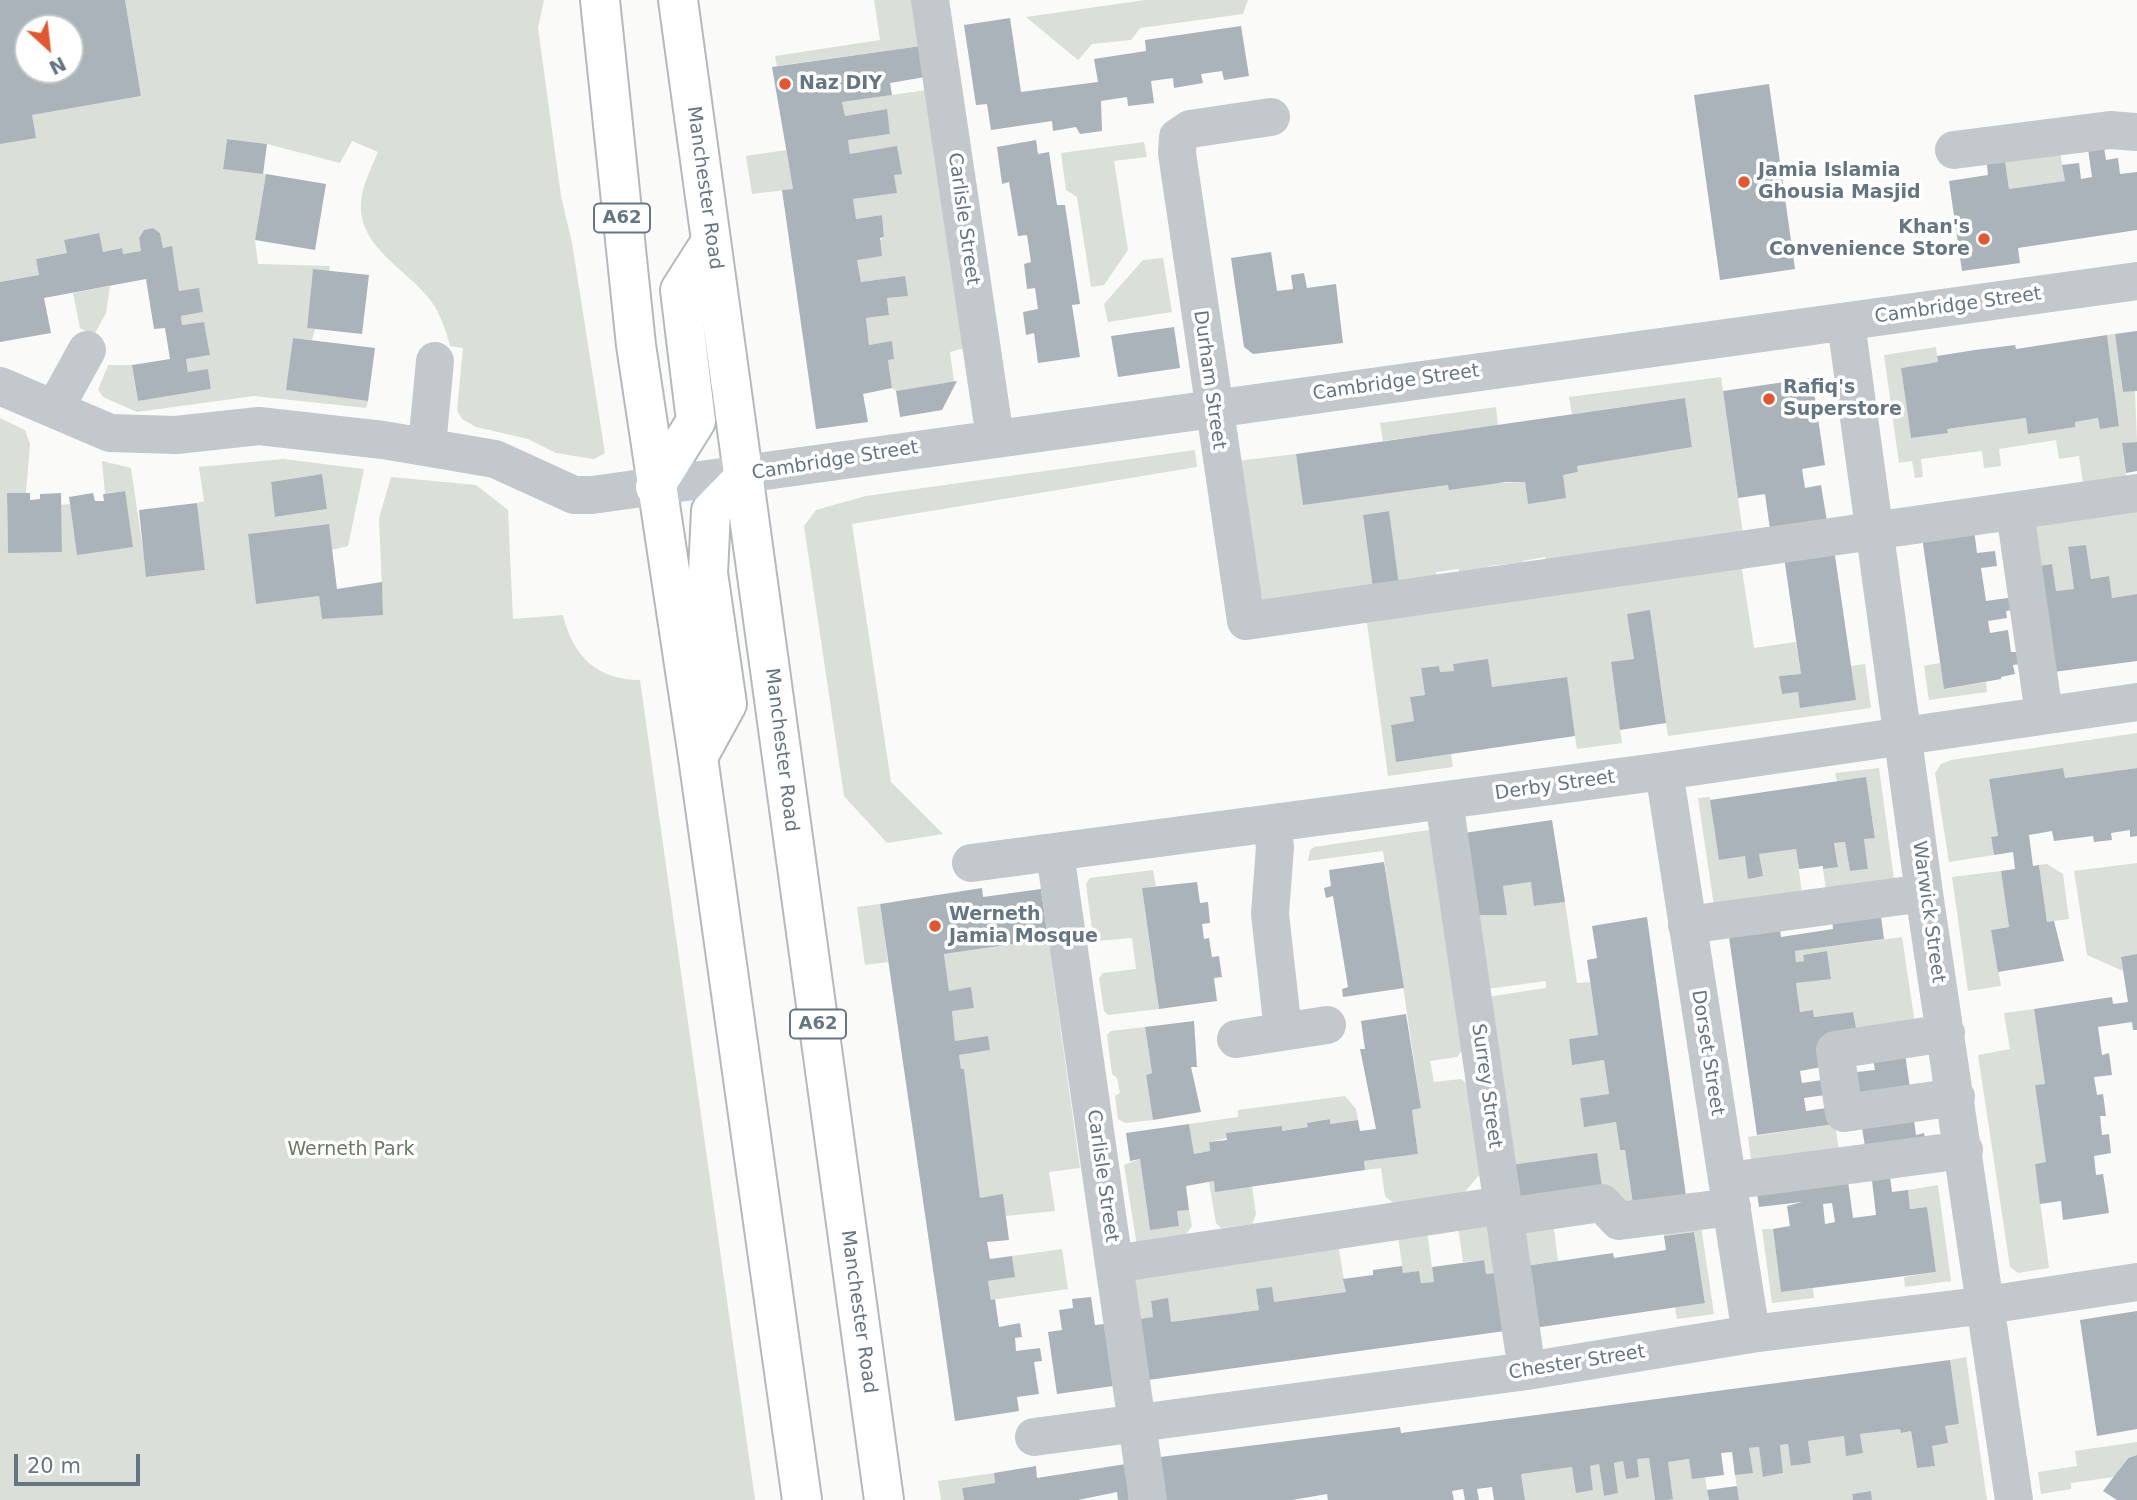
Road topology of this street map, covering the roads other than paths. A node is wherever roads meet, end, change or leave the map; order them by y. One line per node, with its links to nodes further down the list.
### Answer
1 (600, 0): 18 (highway, A62)
2 (678, 0): 7 (highway, Manchester Road / A62)
3 (930, 0): 15 (street, Carlisle Street)
4 (1272, 117): 14 (street, Durham Street)
5 (2137, 132): 6 (street)
6 (1954, 150)
7 (710, 243): 17 (highway, Manchester Road / A62); 18 (highway)
8 (2137, 281): 9 (street, Cambridge Street)
9 (1846, 323): 14 (street, Cambridge Street); 21 (street, Warwick Street)
10 (86, 350): 13 (street)
11 (435, 361): 16 (street)
12 (0, 386): 13 (street, Cambridge Street)
13 (55, 408): 16 (street, Cambridge Street)
14 (1213, 408): 15 (street, Cambridge Street); 21 (street, Durham Street)
15 (995, 438): 17 (street, Cambridge Street)
16 (427, 446): 18 (street, Cambridge Street)
17 (746, 475): 18 (street, Cambridge Street); 25 (highway); 49 (highway, Manchester Road / A62)
18 (655, 487): 25 (highway, A62)
19 (2137, 494): 20 (street)
20 (2015, 512): 21 (street); 23 (street)
21 (1875, 531): 24 (street, Warwick Street)
22 (2137, 702): 23 (street, Derby Street)
23 (2044, 714): 24 (street, Derby Street)
24 (1903, 735): 26 (street, Derby Street); 31 (street, Warwick Street)
25 (698, 757): 48 (highway, A62)
26 (1664, 771): 27 (street, Derby Street); 32 (street, Dorset Street)
27 (1444, 801): 28 (street, Derby Street); 40 (street, Surrey Street)
28 (1272, 824): 29 (street, Derby Street); 34 (street)
29 (1055, 853): 30 (street, Derby Street); 41 (street, Carlisle Street)
30 (971, 863)
31 (1924, 892): 32 (street); 35 (street, Warwick Street)
32 (1687, 925): 39 (street, Dorset Street)
33 (1326, 1025): 34 (street)
34 (1283, 1031): 36 (street)
35 (1946, 1033): 37 (street, Warwick Street); 37 (street)
36 (1236, 1039)
37 (1956, 1097): 38 (street, Warwick Street)
38 (1964, 1150): 39 (street); 43 (street, Warwick Street)
39 (1730, 1194): 40 (street); 44 (street, Dorset Street)
40 (1504, 1211): 41 (street); 45 (street, Surrey Street)
41 (1114, 1264): 46 (street, Carlisle Street)
42 (2128, 1283): 43 (street, Chester Street)
43 (1987, 1305): 44 (street, Chester Street); 51 (street, Warwick Street)
44 (1751, 1334): 45 (street, Chester Street)
45 (1527, 1371): 46 (street, Chester Street)
46 (1137, 1424): 47 (street, Chester Street); 50 (street, Carlisle Street)
47 (1034, 1437)
48 (802, 1500)
49 (884, 1500)
50 (1148, 1500)
51 (2014, 1500)

